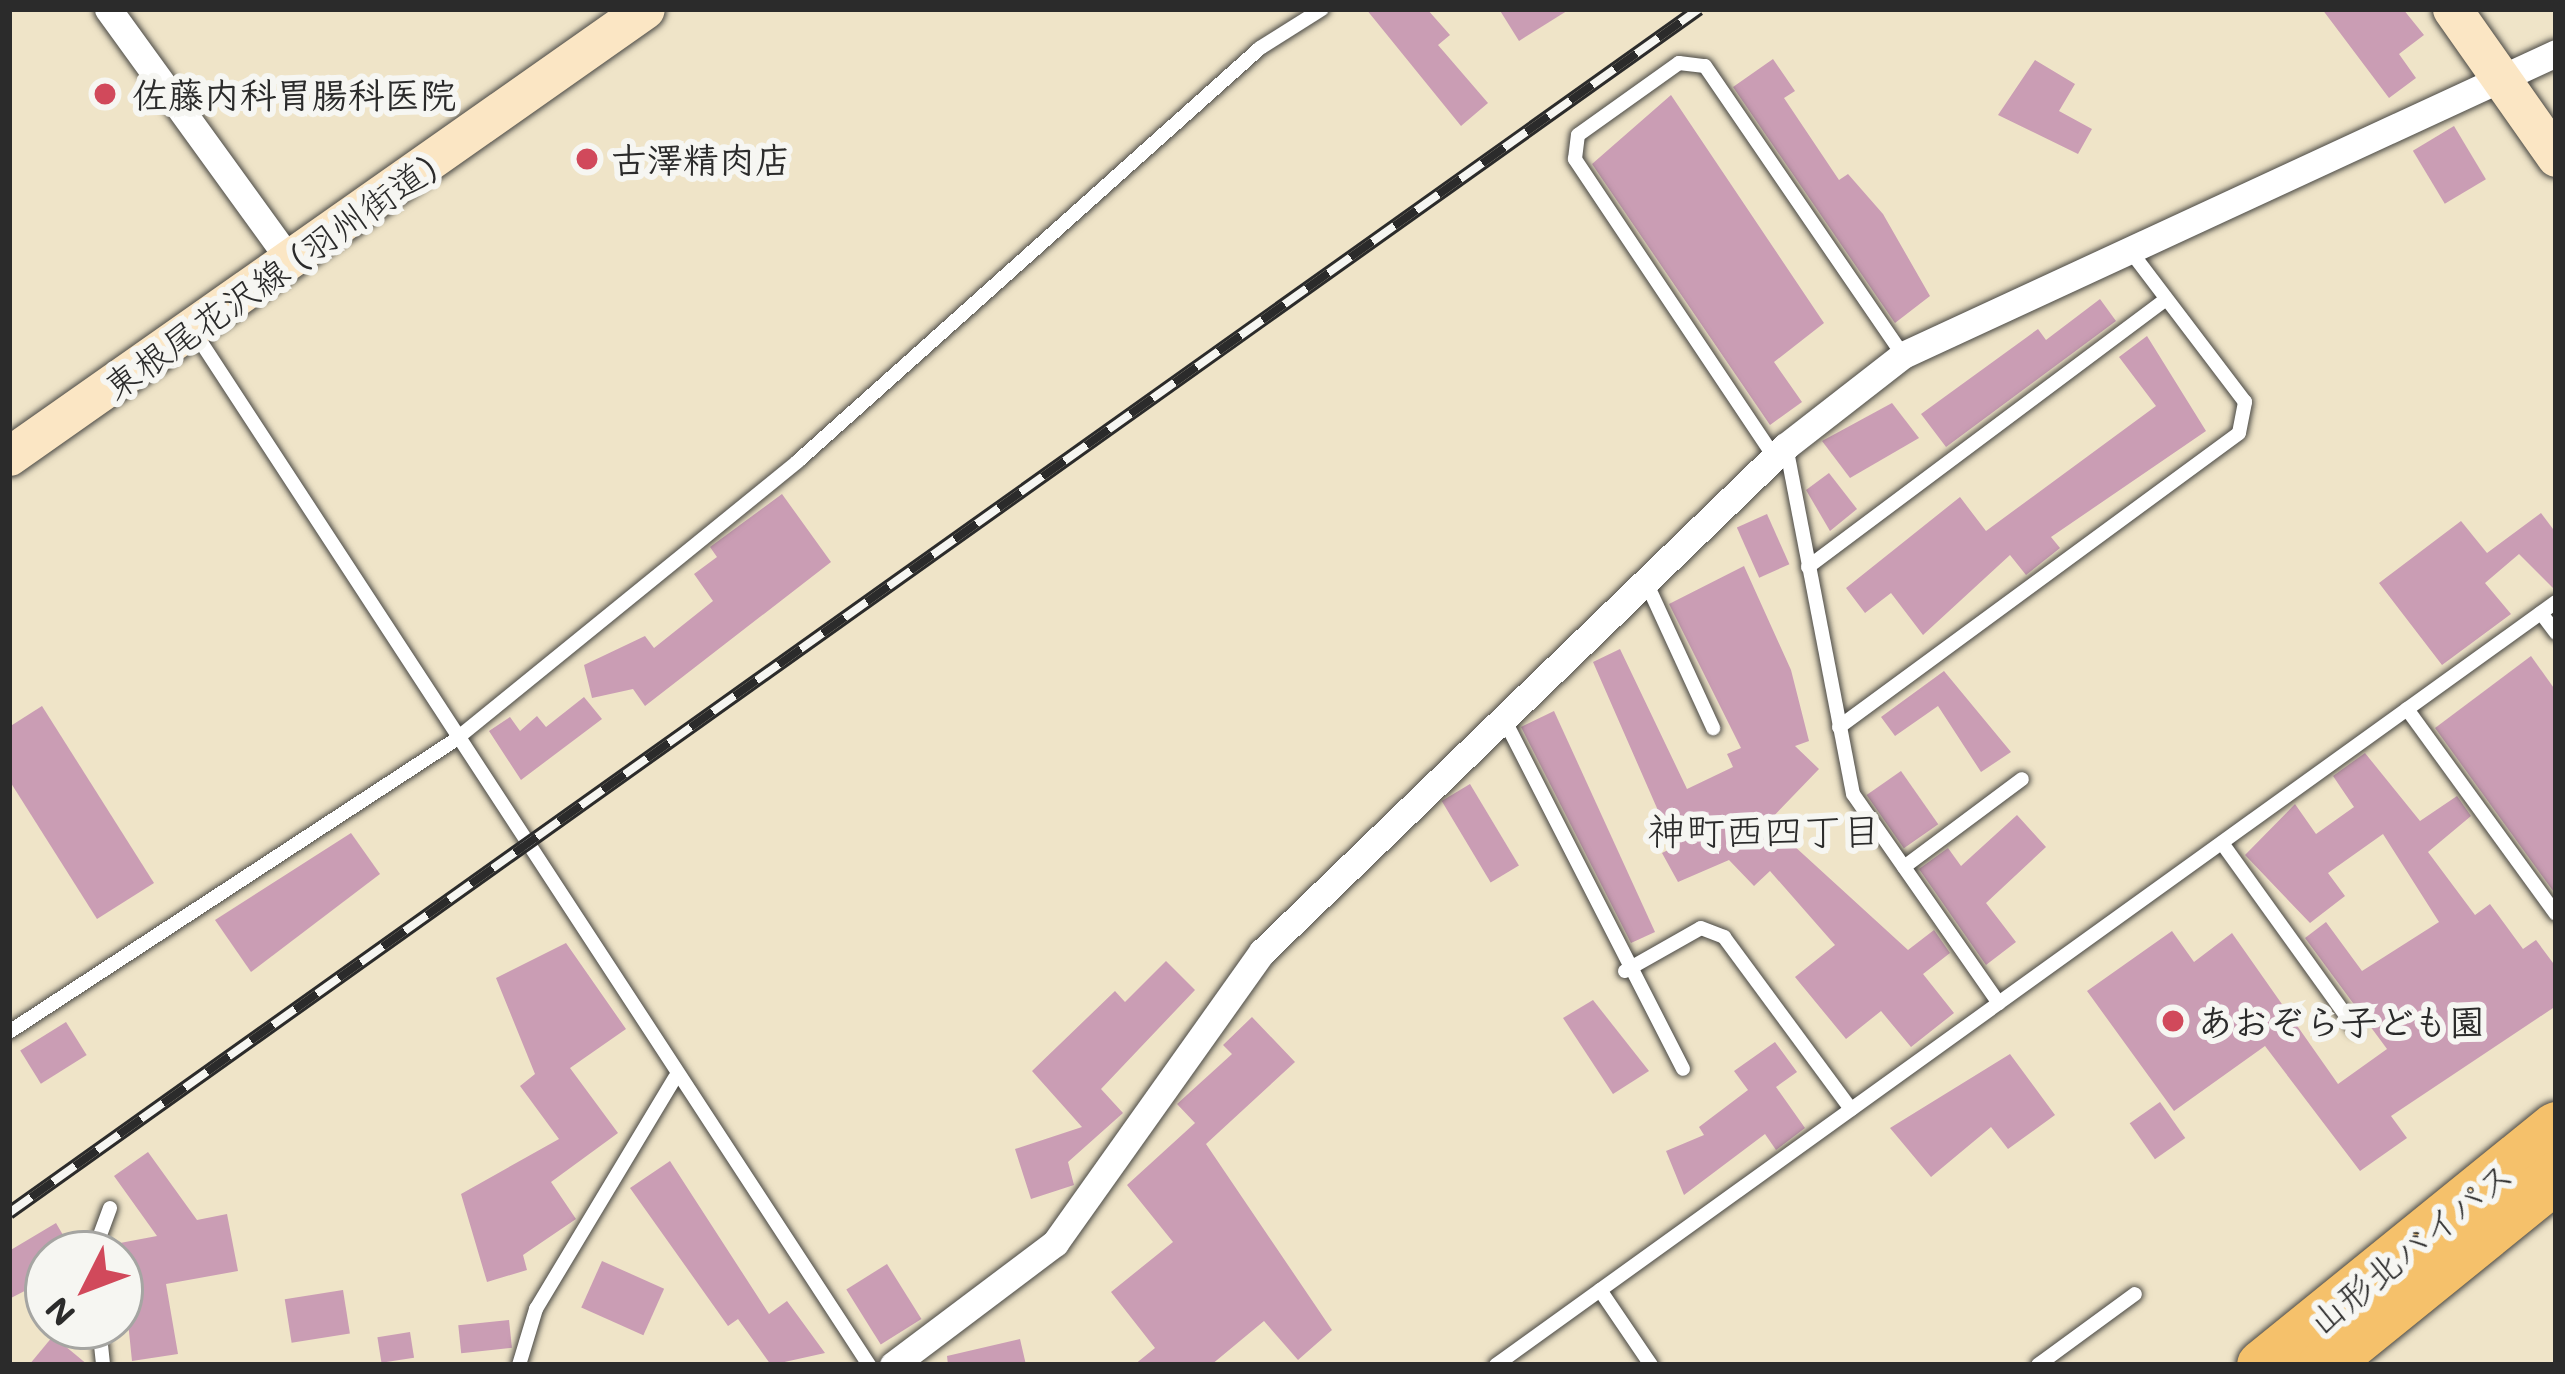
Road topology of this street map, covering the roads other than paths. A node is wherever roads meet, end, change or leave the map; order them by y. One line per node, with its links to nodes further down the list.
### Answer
1 (108, 9): 9 (street)
2 (1322, 9): 24 (lane)
3 (2452, 9): 6 (main road)
4 (638, 11): 9 (main road, 東根尾花沢線 (羽州街道))
5 (2556, 52): 6 (street)
6 (2497, 76): 7 (main road); 8 (street)
7 (2556, 157)
8 (2128, 247): 10 (lane); 12 (street)
9 (291, 262): 11 (main road, 東根尾花沢線 (羽州街道))
10 (2166, 299): 15 (lane); 22 (lane)
11 (193, 328): 14 (main road, 東根尾花沢線 (羽州街道)); 24 (lane)
12 (1903, 356): 13 (street); 13 (lane)
13 (1780, 452): 15 (lane); 16 (street)
14 (9, 456)
15 (1808, 567): 22 (lane)
16 (1646, 582): 21 (street); 23 (lane)
17 (2556, 602): 18 (lane)
18 (2541, 613): 19 (lane); 20 (lane)
19 (2556, 634)
20 (2407, 710): 26 (lane); 28 (lane)
21 (1504, 719): 29 (lane); 44 (street)
22 (1839, 727): 27 (lane)
23 (1714, 728)
24 (455, 740): 32 (lane); 34 (lane)
25 (2022, 779): 27 (lane)
26 (2222, 842): 30 (lane); 31 (lane)
27 (1904, 867): 30 (lane)
28 (2556, 914)
29 (1625, 970): 33 (lane); 35 (lane)
30 (1999, 1003): 35 (lane)
31 (2355, 1028)
32 (9, 1032)
33 (1683, 1069)
34 (675, 1078): 42 (lane); 43 (lane)
35 (1851, 1109): 40 (lane)
36 (2556, 1127): 48 (highway, 山形北バイパス)
37 (2556, 1175): 49 (highway, 山形北バイパス)
38 (110, 1208): 39 (lane)
39 (102, 1230)
40 (1600, 1290): 45 (lane); 46 (lane)
41 (2135, 1294): 47 (lane)
42 (519, 1365)
43 (868, 1365)
44 (892, 1365)
45 (1496, 1365)
46 (1651, 1365)
47 (2038, 1365)
48 (2262, 1365)
49 (2323, 1365)

